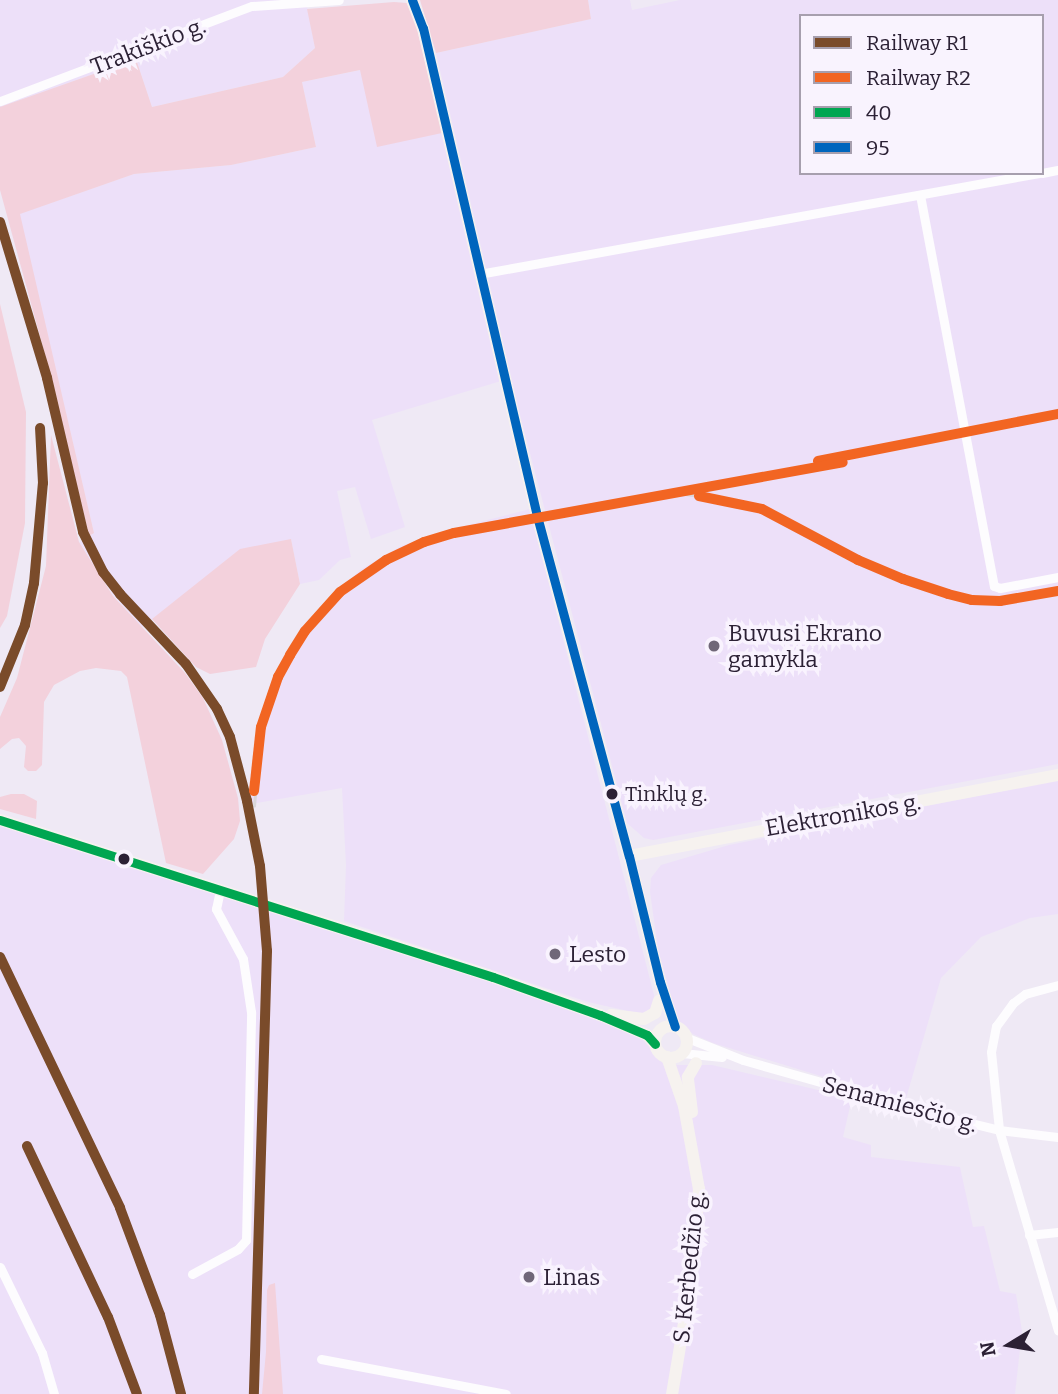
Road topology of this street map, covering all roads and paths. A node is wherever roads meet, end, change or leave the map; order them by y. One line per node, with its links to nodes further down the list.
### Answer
1 (339, 0): 3 (street, Trakiškio g.)
2 (412, 0): 6 (main road)
3 (0, 101)
4 (1030, 175): 5 (street)
5 (920, 195): 6 (street); 7 (street)
6 (479, 274): 10 (main road)
7 (1058, 577)
8 (1058, 775): 10 (main road, Elektronikos g.)
9 (0, 820): 11 (main road, Senamiesčio g.)
10 (629, 856): 12 (main road)
11 (220, 890): 15 (main road, Senamiesčio g.); 28 (street)
12 (660, 982): 14 (main road); 16 (main road)
13 (1058, 985): 22 (street)
14 (659, 1001): 15 (main road, Senamiesčio g.); 16 (main road)
15 (606, 1015): 16 (main road, Senamiesčio g.); 18 (main road, Senamiesčio g.)
16 (666, 1029): 17 (main road, Senamiesčio g.); 18 (main road)
17 (685, 1037): 19 (main road); 20 (street, Senamiesčio g.)
18 (655, 1044): 19 (main road, Senamiesčio g.)
19 (676, 1055): 20 (street, Senamiesčio g.); 24 (main road, S. Kerbedžio g.)
20 (738, 1060): 21 (street, Senamiesčio g.); 22 (street, Senamiesčio g.)
21 (696, 1063): 24 (main road, S. Kerbedžio g.)
22 (999, 1130): 23 (street, Senamiesčio g.); 26 (street)
23 (1058, 1137)
24 (692, 1140): 33 (main road, S. Kerbedžio g.)
25 (1058, 1232): 26 (street)
26 (1029, 1235): 29 (street)
27 (0, 1267): 31 (street)
28 (192, 1274)
29 (1058, 1330)
30 (321, 1359): 32 (street)
31 (54, 1394)
32 (506, 1394)
33 (672, 1394)

